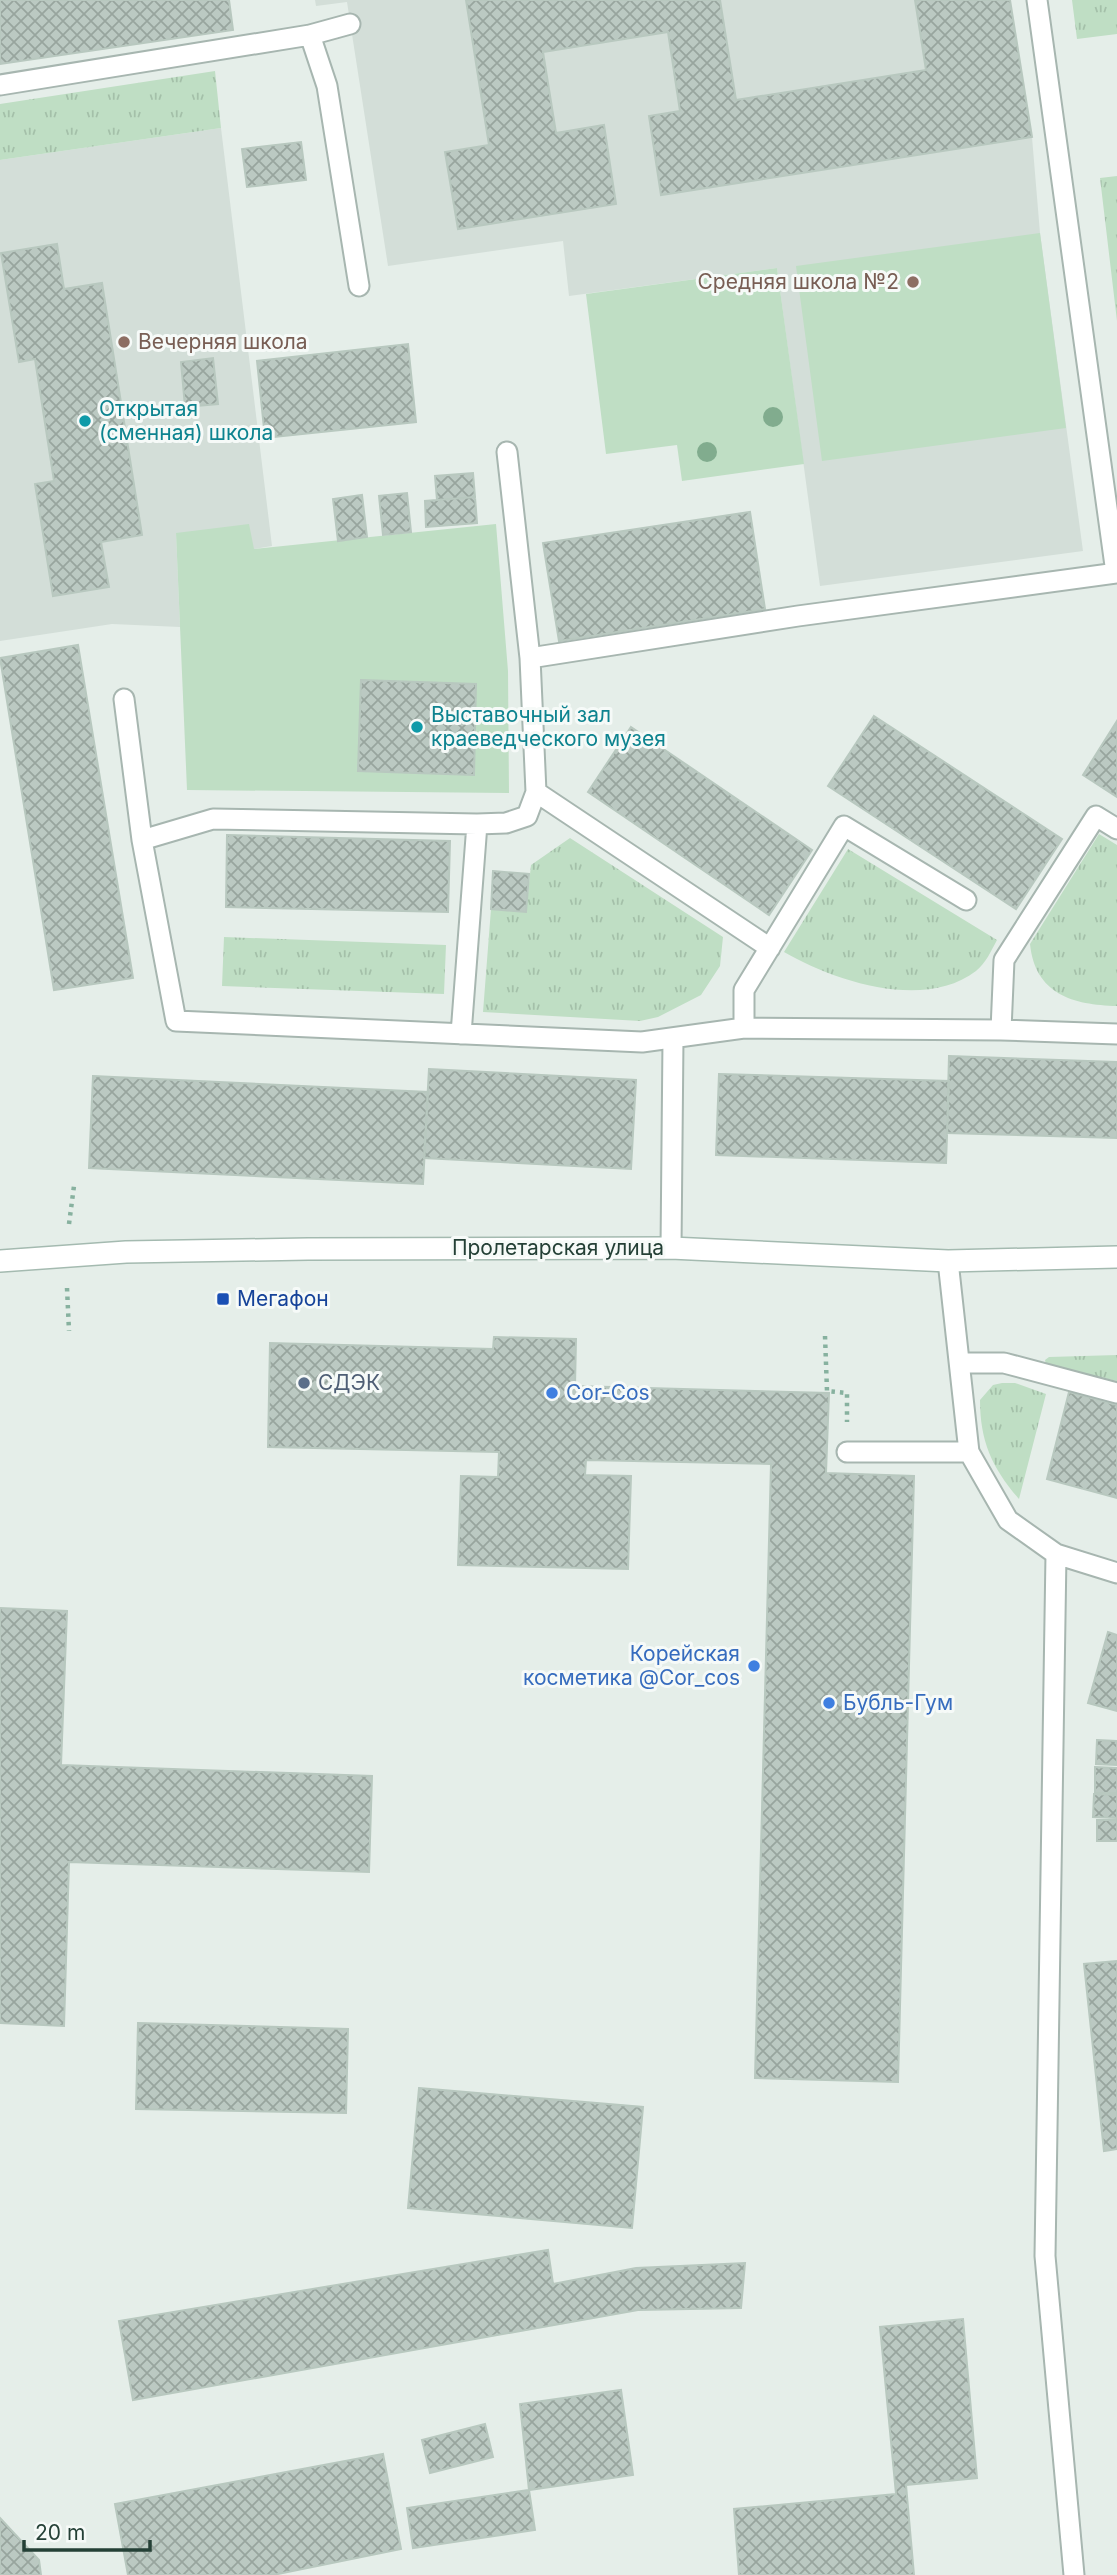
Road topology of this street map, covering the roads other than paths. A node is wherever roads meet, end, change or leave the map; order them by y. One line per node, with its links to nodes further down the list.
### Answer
1 (1037, 0): 7 (lane)
2 (350, 24): 3 (lane)
3 (310, 35): 4 (lane); 5 (lane)
4 (0, 85)
5 (359, 286)
6 (507, 452): 8 (lane)
7 (1116, 573): 8 (lane)
8 (530, 659): 10 (lane)
9 (124, 699): 13 (lane)
10 (536, 792): 11 (lane); 15 (lane)
11 (477, 824): 13 (lane); 18 (lane)
12 (1117, 829): 17 (lane)
13 (142, 840): 18 (lane)
14 (966, 900): 15 (lane)
15 (770, 948): 16 (lane)
16 (744, 1028): 17 (lane); 20 (lane)
17 (1001, 1030): 19 (lane)
18 (461, 1034): 20 (lane)
19 (1117, 1034)
20 (673, 1039): 21 (lane)
21 (671, 1248): 23 (street, Пролетарская улица); 24 (street, Пролетарская улица)
22 (1117, 1257): 24 (street, Пролетарская улица)
23 (0, 1261)
24 (948, 1261): 25 (lane)
25 (961, 1363): 26 (lane); 28 (lane)
26 (1117, 1392)
27 (847, 1452): 28 (lane)
28 (969, 1452): 29 (lane)
29 (1056, 1554): 30 (lane); 31 (lane)
30 (1117, 1573)
31 (1074, 2575)

